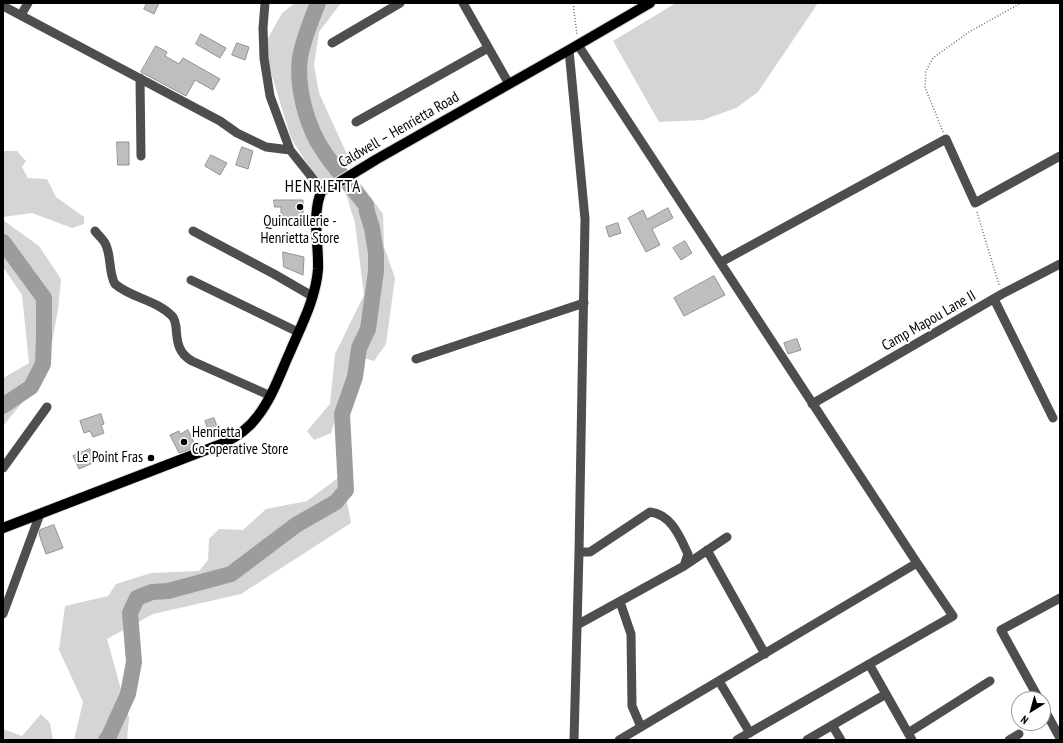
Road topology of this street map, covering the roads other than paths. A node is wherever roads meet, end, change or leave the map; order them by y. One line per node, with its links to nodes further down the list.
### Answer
1 (28, 3): 7 (street)
2 (265, 3): 14 (street)
3 (400, 3): 8 (street)
4 (463, 3): 9 (street)
5 (650, 3): 10 (main road, Caldwell – Henrietta Road)
6 (3, 6): 7 (street)
7 (21, 15): 11 (street)
8 (332, 43)
9 (488, 48): 12 (street); 13 (street)
10 (574, 48): 12 (main road, Caldwell – Henrietta Road); 20 (street); 25 (street)
11 (140, 78): 14 (street); 15 (street)
12 (509, 84): 17 (main road, Caldwell – Henrietta Road)
13 (356, 122)
14 (290, 150): 17 (street)
15 (141, 156)
16 (1060, 156): 20 (street)
17 (327, 189): 23 (main road)
18 (95, 231): 28 (street)
19 (193, 231): 23 (street)
20 (721, 262): 29 (street)
21 (1060, 264): 24 (street, Camp Mapou Lane II)
22 (191, 280): 26 (street)
23 (312, 296): 26 (main road)
24 (998, 297): 29 (street, Camp Mapou Lane II); 31 (street)
25 (584, 302): 27 (street); 37 (street)
26 (298, 332): 28 (main road)
27 (416, 359)
28 (271, 396): 33 (main road)
29 (812, 404): 38 (street)
30 (47, 407): 32 (street)
31 (1053, 418)
32 (3, 468)
33 (40, 514): 34 (main road); 42 (street)
34 (3, 528)
35 (727, 537): 36 (street)
36 (707, 550): 39 (street); 44 (street)
37 (579, 552): 39 (street); 43 (street)
38 (917, 564): 44 (street); 45 (street)
39 (684, 566): 41 (street)
40 (1060, 598): 48 (street)
41 (620, 602): 43 (street); 52 (street)
42 (3, 614)
43 (577, 625): 57 (street)
44 (765, 654): 46 (street)
45 (869, 664): 49 (street); 53 (street)
46 (718, 681): 52 (street); 53 (street)
47 (990, 681): 55 (street)
48 (1035, 691)
49 (886, 694): 51 (street); 55 (street)
50 (1051, 722): 56 (street)
51 (832, 725): 60 (street); 61 (street)
52 (641, 727): 58 (street)
53 (750, 733): 59 (street)
54 (1019, 734): 62 (street)
55 (910, 736)
56 (1060, 738)
57 (574, 740)
58 (619, 740)
59 (737, 740)
60 (807, 740)
61 (841, 740)
62 (1009, 740)

